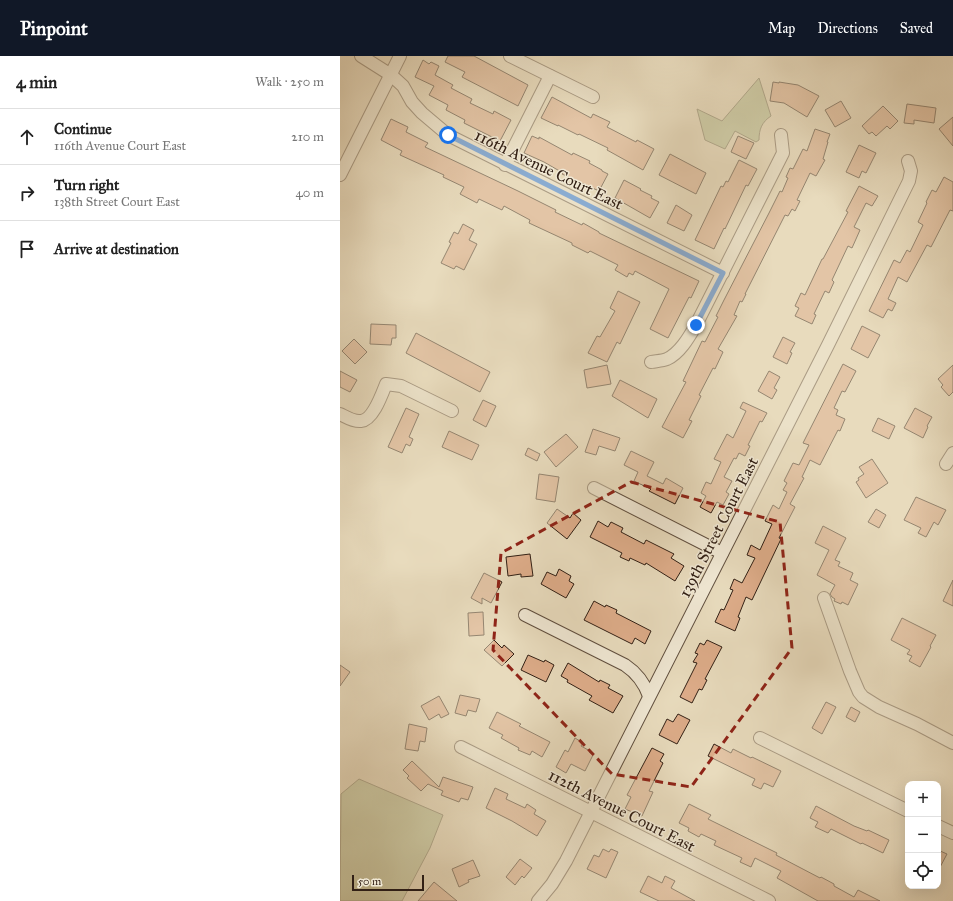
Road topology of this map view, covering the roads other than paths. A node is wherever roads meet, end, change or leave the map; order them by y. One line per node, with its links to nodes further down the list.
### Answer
1 (361, 56): 4 (street, 116th Avenue Court East)
2 (400, 56): 4 (street)
3 (510, 56): 5 (street)
4 (391, 74): 9 (street, 116th Avenue Court East); 10 (street)
5 (550, 76): 6 (street); 9 (street)
6 (593, 97)
7 (781, 135): 11 (street)
8 (908, 161): 18 (street, 139th Street Court East)
9 (505, 165): 11 (street, 116th Avenue Court East)
10 (340, 175)
11 (723, 273): 12 (street)
12 (651, 362)
13 (452, 411): 14 (street)
14 (340, 414)
15 (953, 454): 16 (street)
16 (946, 464)
17 (594, 488): 18 (street)
18 (722, 553): 21 (street, 139th Street Court East)
19 (824, 598): 23 (street)
20 (525, 615): 21 (street)
21 (650, 696): 26 (street, 139th Street Court East)
22 (760, 738): 25 (street)
23 (953, 743)
24 (461, 747): 26 (street, 112th Avenue Court East)
25 (905, 810)
26 (591, 812): 29 (street, 139th Street Court East); 30 (street, 112th Avenue Court East)
27 (941, 827): 28 (street)
28 (953, 833)
29 (538, 901)
30 (769, 901)

